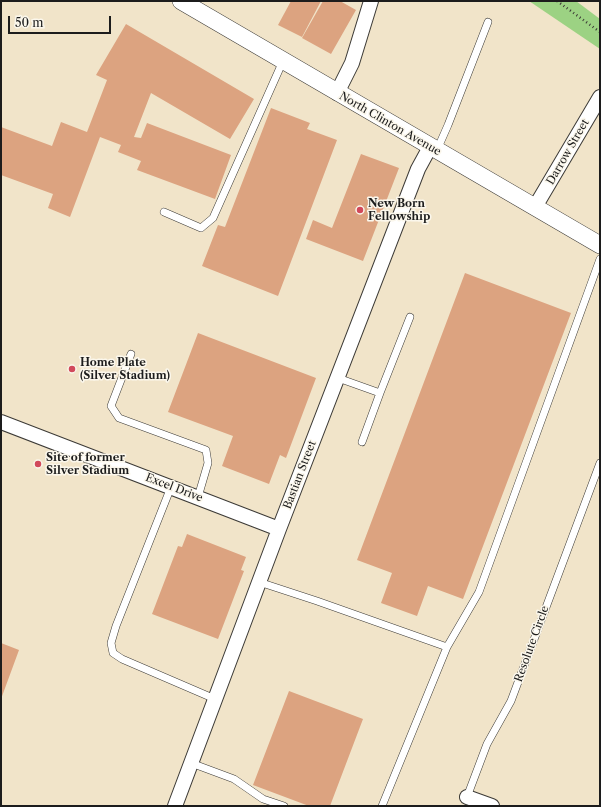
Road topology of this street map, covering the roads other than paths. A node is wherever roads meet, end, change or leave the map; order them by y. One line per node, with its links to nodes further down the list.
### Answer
1 (182, 1): 4 (street, North Clinton Avenue)
2 (371, 1): 5 (street)
3 (488, 22): 7 (lane)
4 (283, 60): 5 (street, North Clinton Avenue); 9 (lane)
5 (337, 93): 7 (street, North Clinton Avenue)
6 (600, 97): 8 (street, Darrow Street)
7 (433, 149): 8 (street, North Clinton Avenue); 14 (street, Bastian Street)
8 (535, 207): 10 (street, North Clinton Avenue)
9 (164, 212)
10 (600, 245)
11 (600, 259): 23 (lane)
12 (410, 318): 15 (lane)
13 (131, 354): 20 (lane)
14 (338, 378): 15 (lane); 21 (street, Bastian Street)
15 (380, 393): 17 (lane)
16 (1, 422): 19 (street, Excel Drive)
17 (362, 442)
18 (600, 463): 26 (lane, Resolute Circle)
19 (171, 487): 20 (street, Excel Drive); 24 (lane)
20 (198, 497): 21 (street, Excel Drive)
21 (279, 529): 22 (street, Bastian Street)
22 (259, 582): 23 (lane); 24 (street, Bastian Street)
23 (447, 647): 29 (lane)
24 (215, 699): 25 (street, Bastian Street)
25 (191, 763): 27 (street, Bastian Street); 28 (lane)
26 (469, 801): 30 (street, Resolute Circle)
27 (175, 806)
28 (284, 806)
29 (382, 806)
30 (492, 806)

